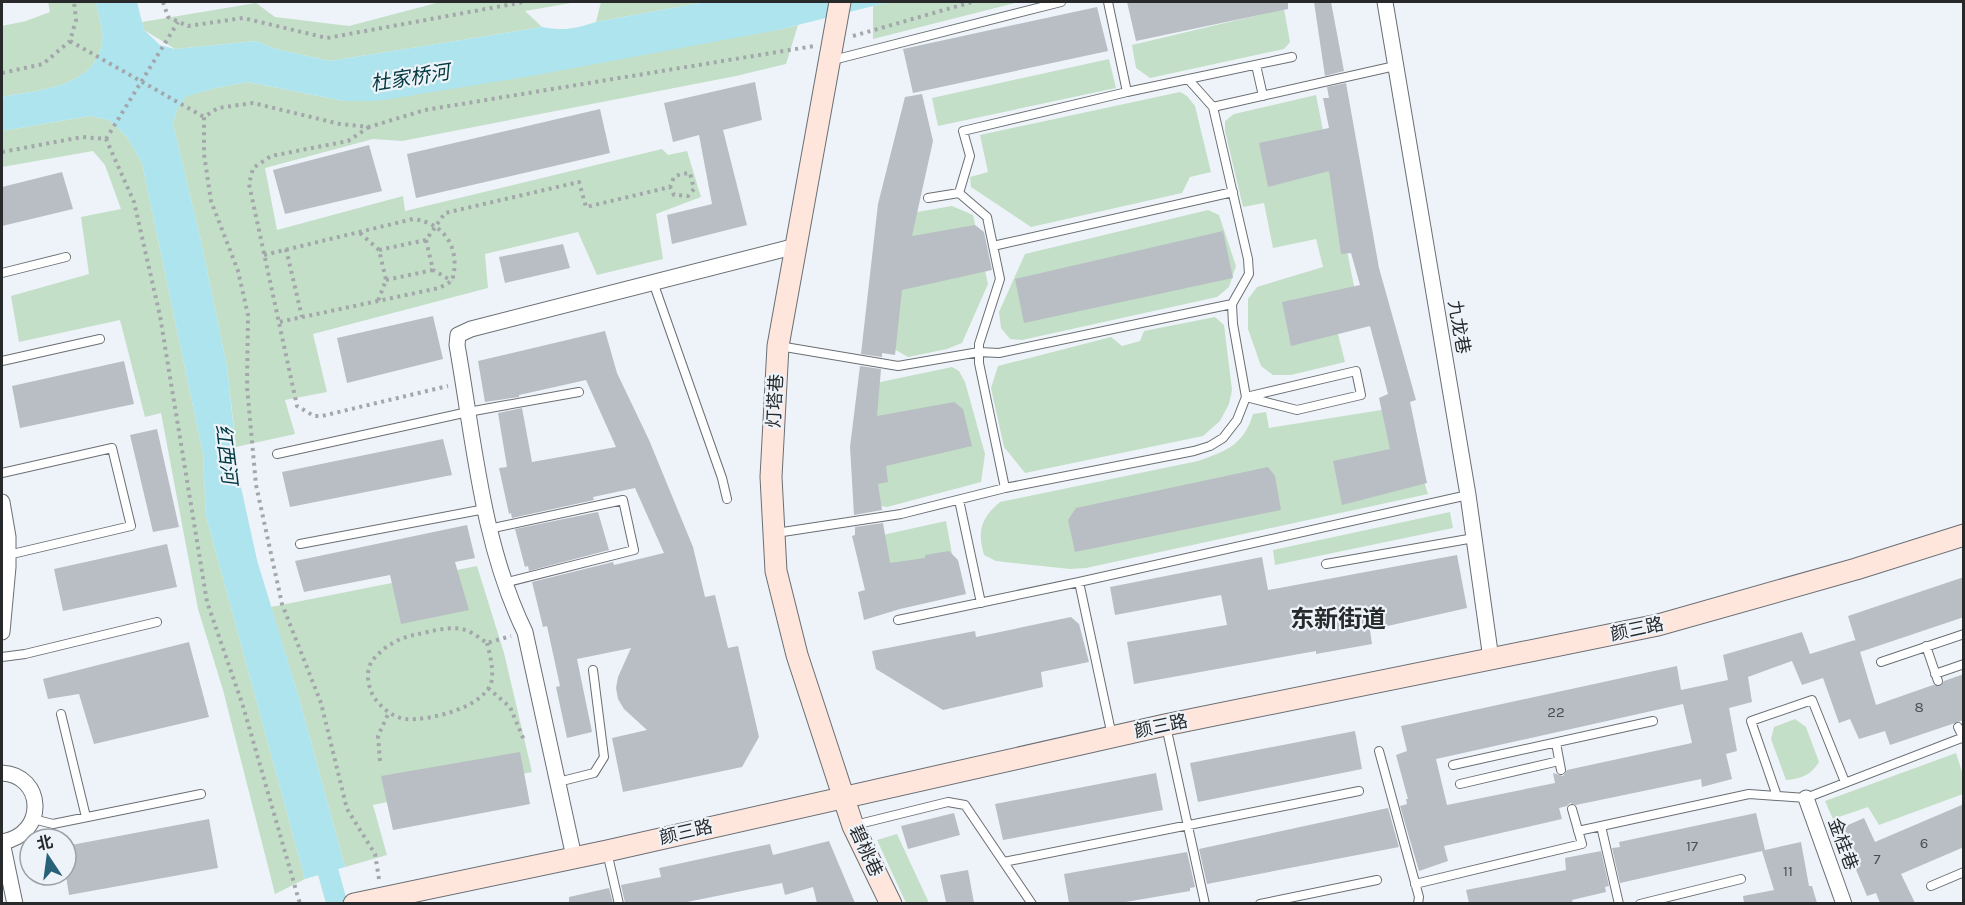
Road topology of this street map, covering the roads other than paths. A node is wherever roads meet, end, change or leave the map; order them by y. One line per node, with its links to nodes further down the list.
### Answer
1 (840, 2): 5 (street, 灯塔巷)
2 (1061, 2): 5 (lane)
3 (1108, 2): 10 (lane)
4 (1385, 2): 8 (street, 九龙巷)
5 (832, 45): 16 (street, 灯塔巷)
6 (1292, 57): 7 (lane)
7 (1256, 65): 9 (lane); 11 (lane)
8 (1395, 66): 11 (lane); 32 (street, 九龙巷)
9 (1188, 79): 10 (lane); 12 (lane)
10 (1127, 92): 14 (lane)
11 (1263, 96): 12 (lane)
12 (1213, 107): 13 (lane)
13 (1233, 192): 17 (lane); 21 (lane)
14 (959, 193): 15 (lane); 17 (lane)
15 (928, 198)
16 (795, 246): 20 (street); 23 (street, 灯塔巷)
17 (993, 246): 24 (lane)
18 (66, 257): 19 (lane)
19 (2, 273)
20 (653, 282): 28 (street); 33 (lane)
21 (1232, 304): 24 (lane); 27 (lane)
22 (100, 339): 25 (lane)
23 (778, 346): 24 (lane); 38 (street, 灯塔巷)
24 (979, 352): 31 (lane)
25 (2, 361)
26 (579, 392): 28 (lane)
27 (1246, 397): 27 (lane); 31 (lane)
28 (468, 412): 29 (lane); 36 (street)
29 (277, 454)
30 (2, 473): 42 (lane)
31 (1005, 488): 34 (lane)
32 (1468, 495): 40 (street, 九龙巷); 44 (lane)
33 (727, 500)
34 (959, 500): 38 (lane); 46 (lane)
35 (2, 502): 42 (street)
36 (485, 509): 37 (street); 41 (lane)
37 (489, 529): 45 (street); 45 (lane)
38 (774, 534): 73 (street, 灯塔巷)
39 (1964, 535): 53 (street, 颜三路)
40 (1474, 538): 43 (lane); 53 (street, 九龙巷)
41 (300, 544)
42 (8, 555): 49 (street)
43 (1326, 564)
44 (1079, 582): 46 (lane); 61 (lane)
45 (504, 583): 67 (street)
46 (981, 603): 47 (lane)
47 (898, 620)
48 (157, 622): 52 (lane)
49 (2, 632)
50 (1964, 634): 51 (lane)
51 (1926, 646): 54 (lane); 55 (lane)
52 (2, 657)
53 (1491, 659): 59 (street, 颜三路)
54 (1881, 662)
55 (1964, 664)
56 (593, 670): 67 (lane)
57 (61, 714): 76 (lane)
58 (1653, 721): 63 (lane)
59 (1166, 725): 61 (street, 颜三路); 79 (lane)
60 (1958, 727): 62 (lane)
61 (1112, 736): 73 (street, 颜三路)
62 (1963, 738): 68 (lane)
63 (1556, 743): 65 (lane); 69 (lane)
64 (1379, 751): 89 (lane)
65 (1453, 765)
66 (2, 773): 77 (street)
67 (558, 782): 84 (street)
68 (1845, 782): 72 (lane); 74 (lane)
69 (1460, 784)
70 (1359, 791): 79 (lane)
71 (201, 794): 76 (lane)
72 (1777, 796): 74 (lane); 80 (lane)
73 (844, 797): 78 (street, 碧桃巷); 83 (street, 颜三路)
74 (1806, 798): 101 (street, 金桂巷)
75 (1572, 809): 81 (lane)
76 (86, 817): 77 (lane)
77 (33, 819): 82 (street)
78 (854, 826): 85 (lane); 94 (street, 碧桃巷)
79 (1187, 826): 85 (lane); 96 (lane)
80 (1601, 826): 81 (lane); 99 (lane)
81 (1578, 831): 89 (lane)
82 (2, 842): 91 (street)
83 (607, 850): 84 (street, 颜三路); 93 (lane)
84 (574, 857): 92 (street, 颜三路)
85 (1004, 862): 95 (lane)
86 (1964, 872): 90 (lane)
87 (1741, 879): 100 (lane)
88 (1377, 880): 97 (lane)
89 (1415, 884): 98 (lane)
90 (1931, 886)
91 (15, 903)
92 (354, 903)
93 (619, 903)
94 (891, 903)
95 (1032, 903)
96 (1205, 903)
97 (1260, 903)
98 (1418, 903)
99 (1619, 903)
100 (1640, 903)
101 (1844, 903)

